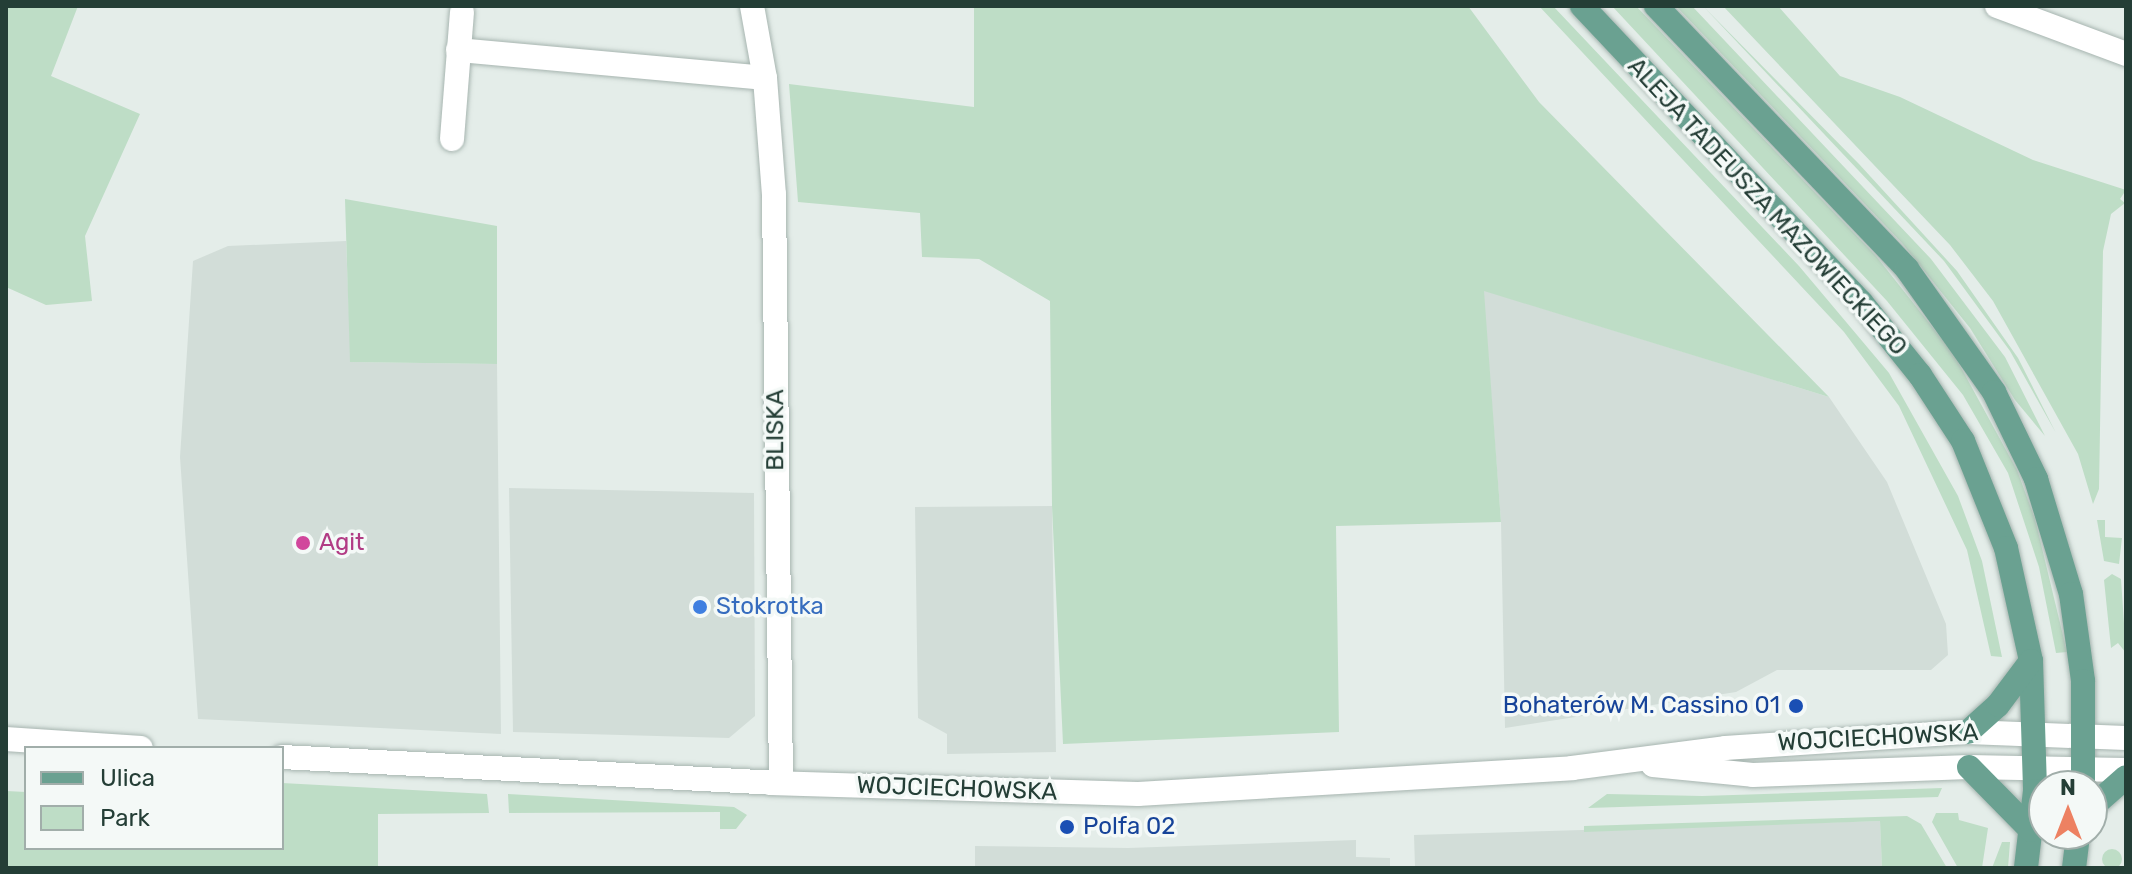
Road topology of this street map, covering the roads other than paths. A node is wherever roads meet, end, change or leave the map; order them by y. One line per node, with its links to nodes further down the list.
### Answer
1 (752, 6): 8 (street, BLISKA)
2 (1582, 6): 10 (main road, ALEJA TADEUSZA MAZOWIECKIEGO)
3 (1656, 6): 13 (main road)
4 (1997, 6): 7 (street)
5 (462, 12): 6 (street)
6 (458, 50): 8 (street); 9 (street)
7 (2126, 54)
8 (765, 78): 25 (street, BLISKA)
9 (452, 139)
10 (2031, 661): 11 (main road); 12 (main road, ALEJA TADEUSZA MAZOWIECKIEGO)
11 (1968, 732): 12 (street, WOJCIECHOWSKA); 18 (street, WOJCIECHOWSKA)
12 (2035, 733): 13 (street, WOJCIECHOWSKA); 20 (main road, ALEJA TADEUSZA MAZOWIECKIEGO)
13 (2084, 736): 14 (street, WOJCIECHOWSKA); 23 (main road)
14 (2126, 738)
15 (6, 739): 16 (street)
16 (111, 746)
17 (284, 757): 25 (street, WOJCIECHOWSKA)
18 (1631, 762): 19 (street, WOJCIECHOWSKA); 25 (street, WOJCIECHOWSKA)
19 (1969, 767): 20 (street, WOJCIECHOWSKA); 27 (main road)
20 (2035, 767): 21 (main road, ALEJA TADEUSZA MAZOWIECKIEGO); 22 (street, WOJCIECHOWSKA)
21 (2035, 770)
22 (2049, 770)
23 (2083, 770)
24 (2126, 777): 26 (main road)
25 (781, 783)
26 (2108, 793)
27 (2028, 827)

